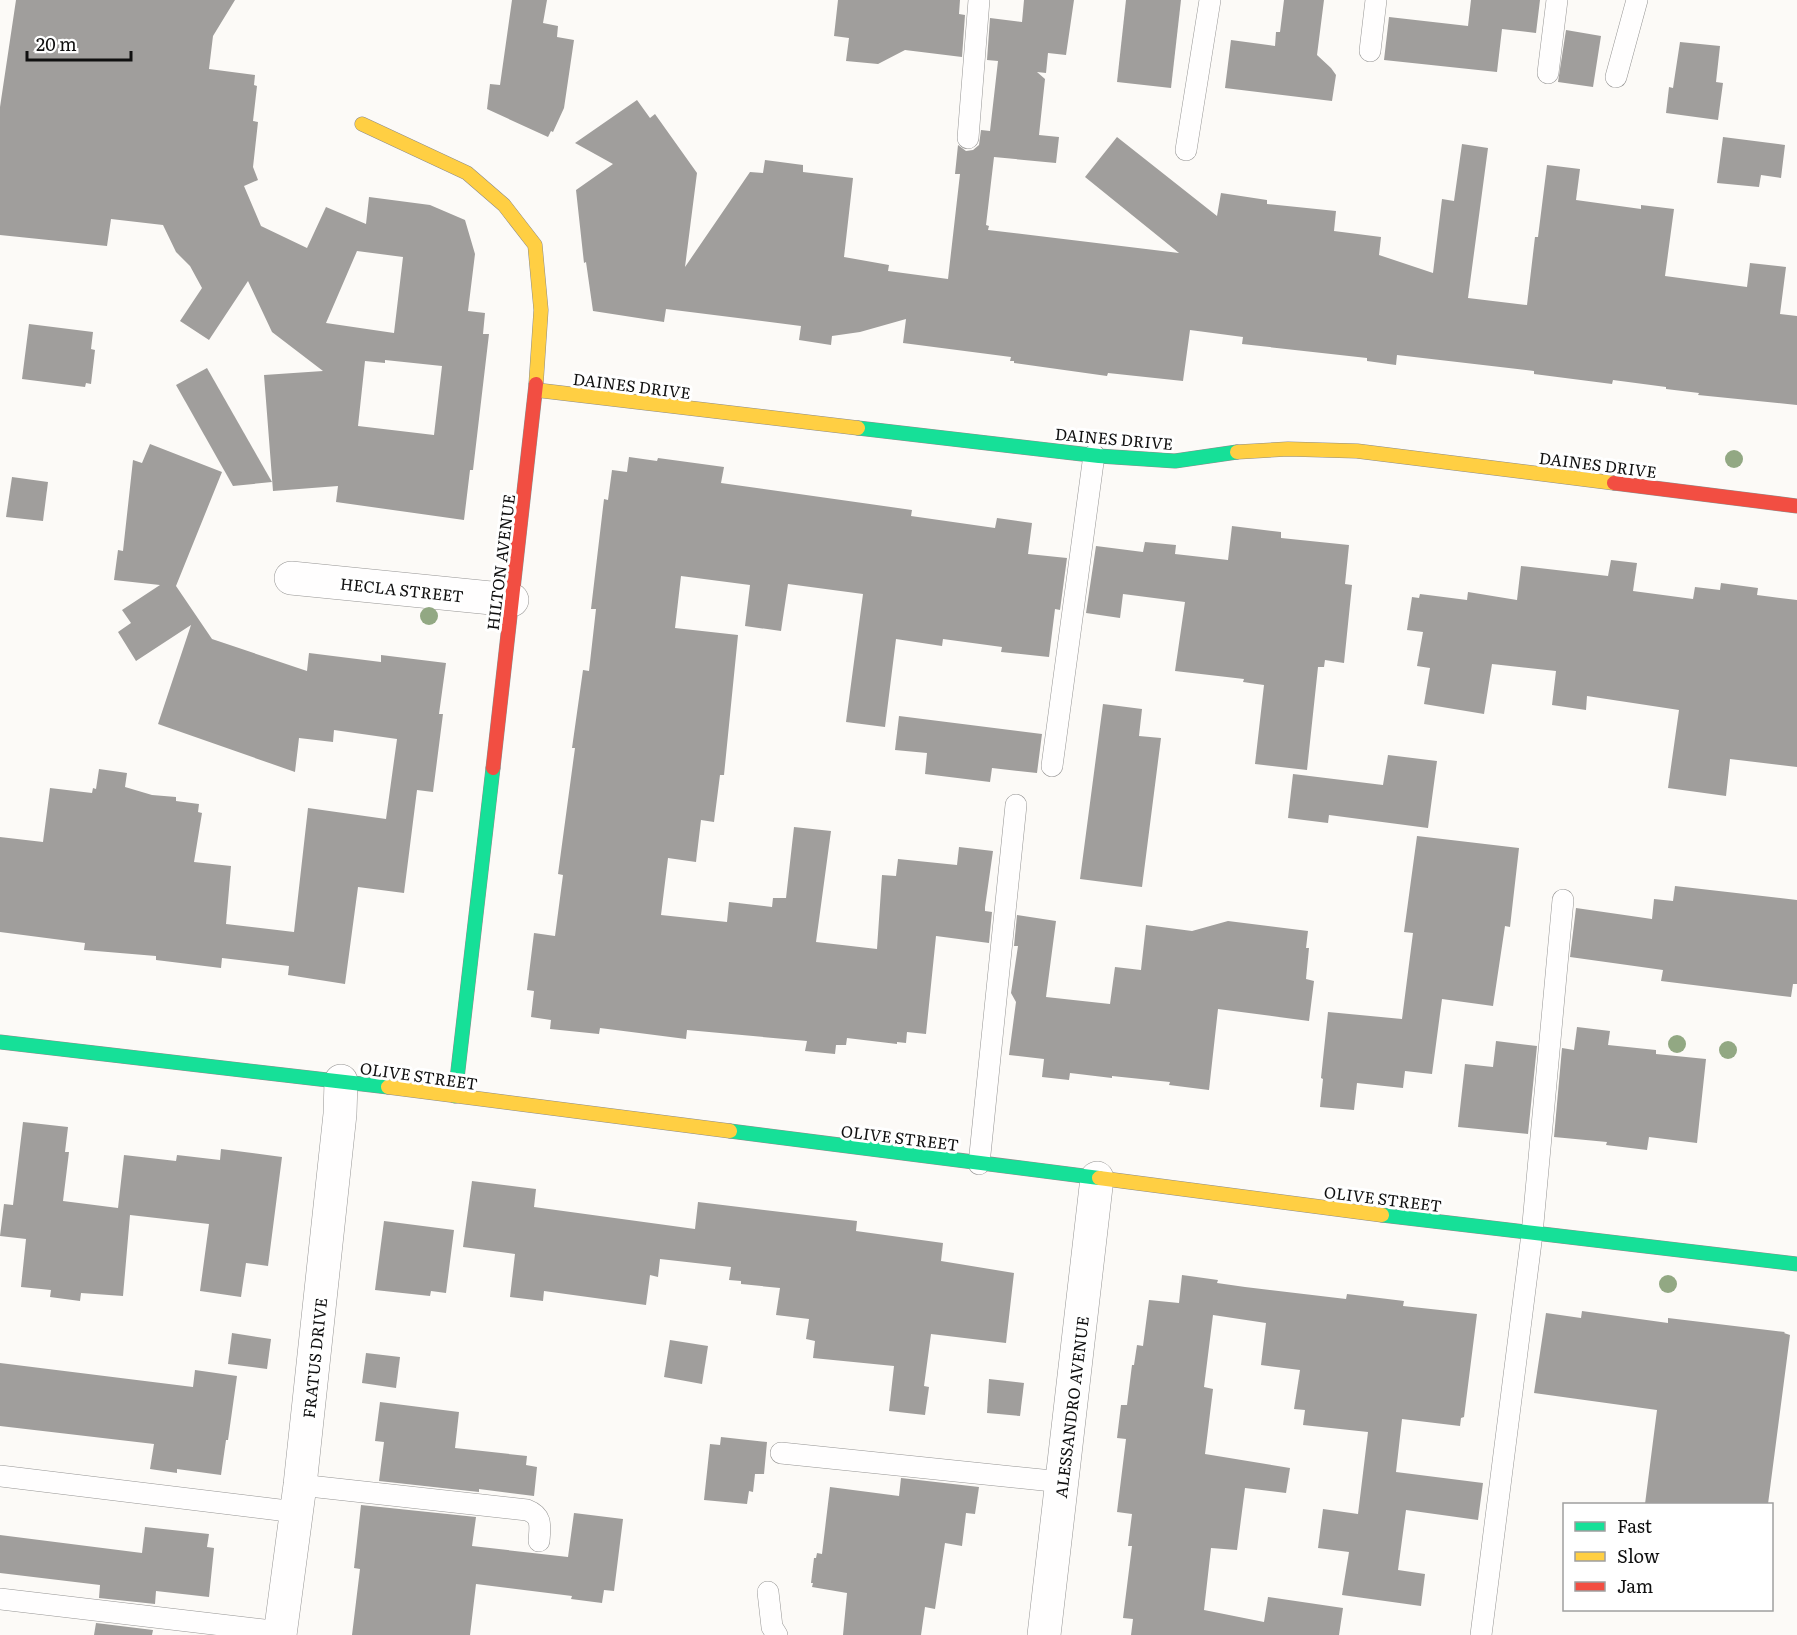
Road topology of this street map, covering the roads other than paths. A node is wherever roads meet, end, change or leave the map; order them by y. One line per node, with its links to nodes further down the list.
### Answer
1 (979, 0): 10 (lane)
2 (1210, 0): 11 (lane)
3 (1376, 0): 6 (lane)
4 (1557, 0): 7 (lane)
5 (1637, 0): 8 (lane)
6 (1370, 51)
7 (1548, 73)
8 (1616, 77)
9 (362, 124): 12 (street, HILTON AVENUE)
10 (968, 138)
11 (1186, 150)
12 (536, 390): 13 (street, DAINES DRIVE); 16 (street, HILTON AVENUE)
13 (1094, 455): 14 (street, DAINES DRIVE); 17 (lane)
14 (1797, 506)
15 (291, 578): 16 (street, HECLA STREET)
16 (512, 600): 22 (street, HILTON AVENUE)
17 (1052, 766)
18 (1016, 805): 23 (lane)
19 (1563, 900): 25 (lane)
20 (0, 1042): 21 (street, OLIVE STREET)
21 (341, 1081): 22 (street, OLIVE STREET); 30 (street, FRATUS DRIVE)
22 (455, 1096): 23 (street, OLIVE STREET)
23 (979, 1164): 24 (street, OLIVE STREET)
24 (1097, 1178): 25 (street, OLIVE STREET); 29 (street, ALESSANDRO AVENUE)
25 (1532, 1234): 26 (street, OLIVE STREET); 37 (lane)
26 (1797, 1264)
27 (782, 1453): 29 (lane)
28 (0, 1476): 30 (lane)
29 (1062, 1482): 36 (street, ALESSANDRO AVENUE)
30 (298, 1498): 31 (lane); 34 (street, FRATUS DRIVE)
31 (539, 1541)
32 (768, 1592): 35 (lane)
33 (0, 1599): 34 (lane)
34 (281, 1634)
35 (777, 1635)
36 (1044, 1635)
37 (1481, 1635)

